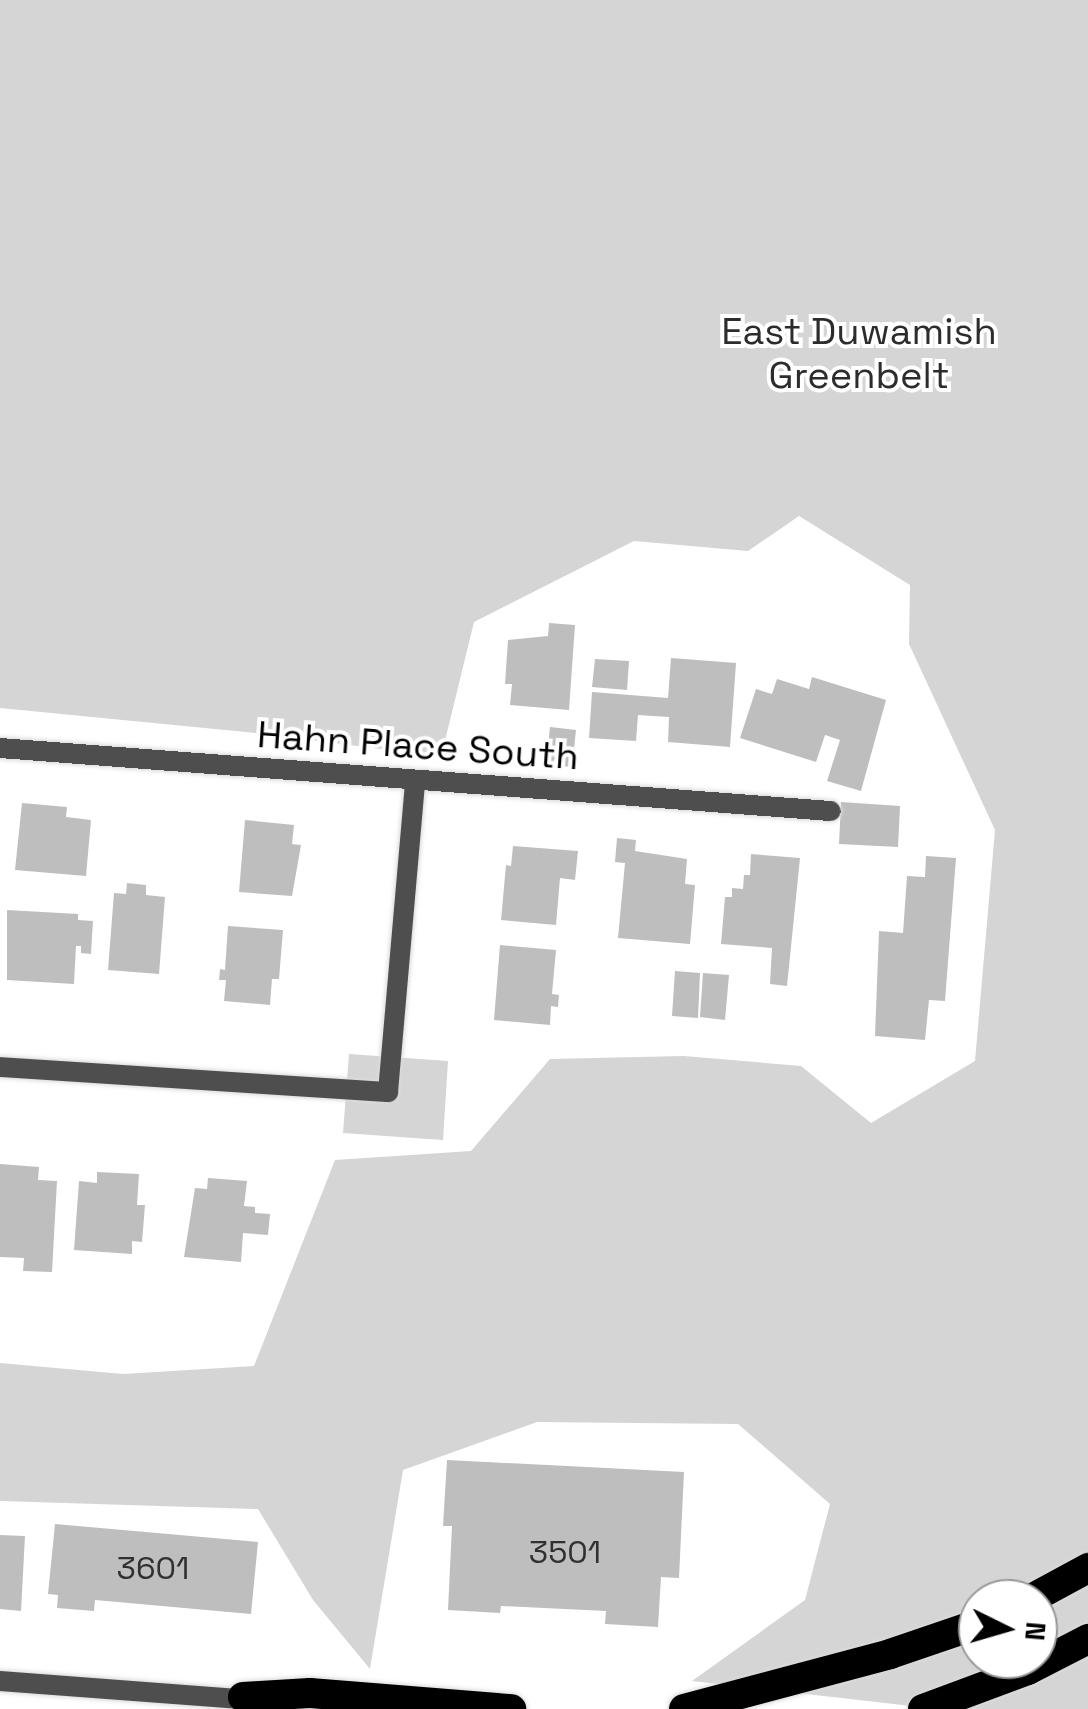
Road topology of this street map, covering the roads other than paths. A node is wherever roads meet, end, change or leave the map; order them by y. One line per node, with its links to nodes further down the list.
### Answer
1 (0, 748): 2 (street, Hahn Place South)
2 (415, 783): 3 (street, Hahn Place South); 4 (street)
3 (831, 811)
4 (0, 1068)
5 (1088, 1568): 6 (highway)
6 (1058, 1584)
7 (958, 1631): 13 (highway)
8 (1088, 1639): 14 (highway)
9 (0, 1681): 10 (street)
10 (244, 1697): 11 (street); 12 (highway)
11 (274, 1709)
12 (511, 1709)
13 (684, 1709)
14 (923, 1709)

